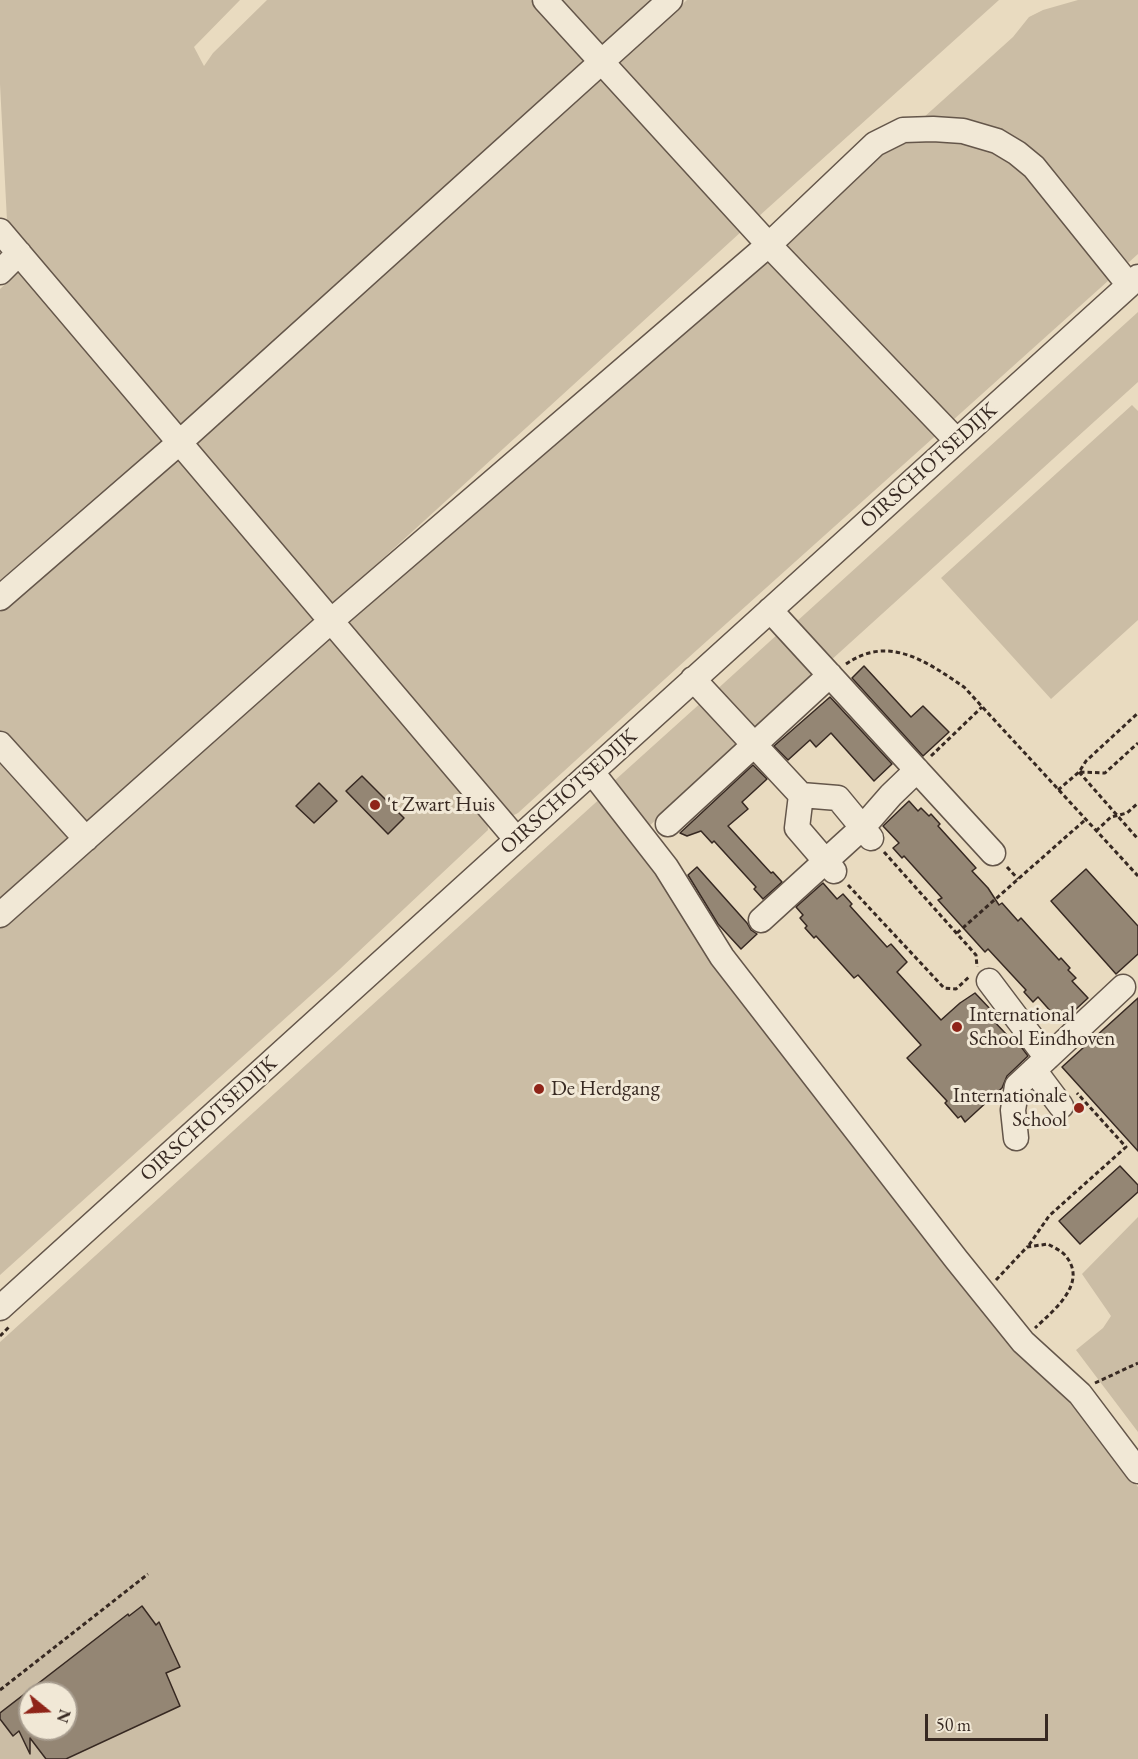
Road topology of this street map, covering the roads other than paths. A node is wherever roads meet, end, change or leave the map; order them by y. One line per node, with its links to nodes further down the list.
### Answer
1 (545, 0): 3 (street)
2 (670, 0): 3 (street)
3 (602, 62): 5 (street); 10 (street)
4 (0, 231): 6 (street)
5 (768, 244): 8 (street); 9 (street); 13 (street)
6 (19, 253): 7 (street); 10 (street)
7 (0, 272)
8 (1134, 281): 9 (street, OIRSCHOTSEDIJK)
9 (957, 441): 12 (street, OIRSCHOTSEDIJK)
10 (180, 442): 11 (street); 13 (street)
11 (0, 598)
12 (770, 610): 14 (street); 15 (street, OIRSCHOTSEDIJK)
13 (331, 621): 23 (street); 24 (street)
14 (830, 675): 17 (street); 18 (street)
15 (693, 680): 17 (street); 19 (street, OIRSCHOTSEDIJK)
16 (0, 744): 23 (street)
17 (754, 745): 20 (street); 21 (street)
18 (917, 770): 22 (street); 25 (street)
19 (592, 772): 24 (street, OIRSCHOTSEDIJK); 35 (street)
20 (801, 795): 22 (street); 26 (street)
21 (668, 824)
22 (867, 832): 26 (street)
23 (86, 838): 27 (street)
24 (517, 840): 34 (street, OIRSCHOTSEDIJK)
25 (993, 853)
26 (830, 866): 28 (street)
27 (0, 915)
28 (761, 920)
29 (983, 975): 31 (street)
30 (1123, 987): 31 (street)
31 (1040, 1064): 32 (street); 33 (street)
32 (1066, 1095)
33 (1016, 1138)
34 (0, 1308)
35 (1138, 1470)

